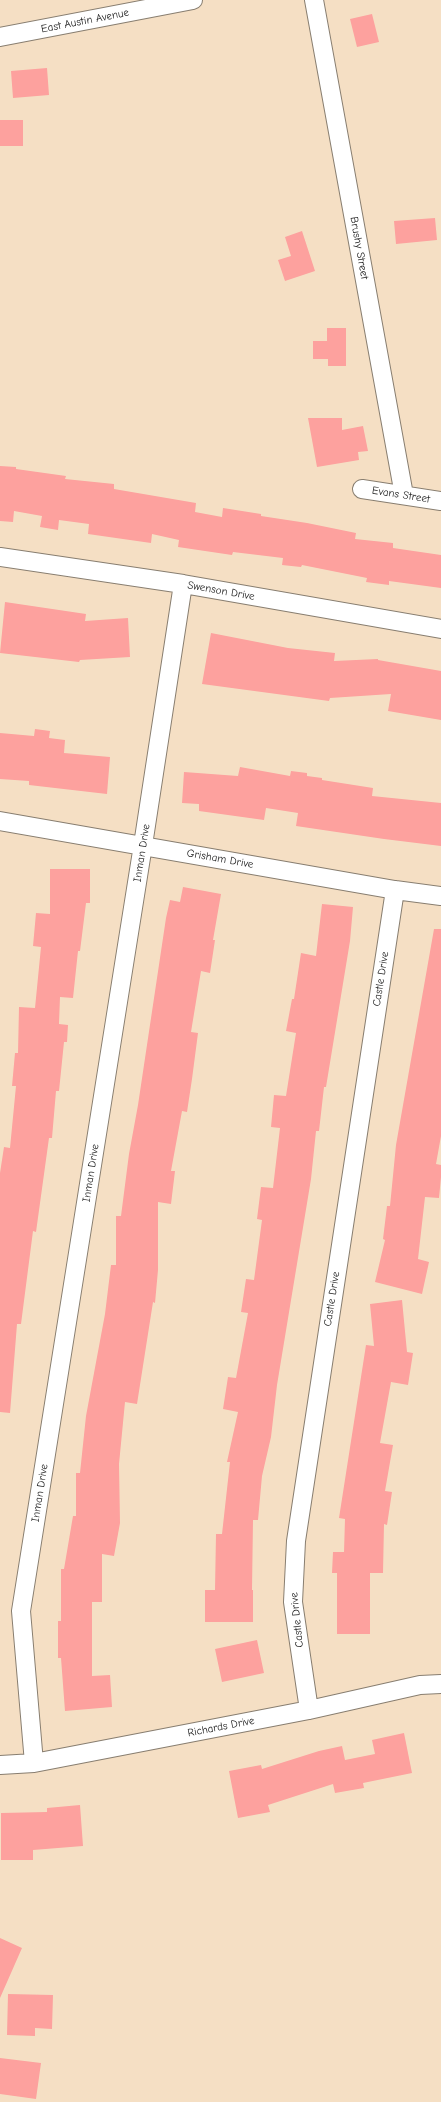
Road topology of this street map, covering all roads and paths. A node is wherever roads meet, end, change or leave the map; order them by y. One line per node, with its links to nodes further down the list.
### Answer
1 (193, 0): 3 (street, East Austin Avenue)
2 (314, 0): 5 (street, Brushy Street)
3 (0, 37)
4 (362, 489): 5 (street, Evans Street)
5 (404, 495): 6 (street, Evans Street)
6 (441, 501)
7 (0, 557): 8 (street, Swenson Drive)
8 (183, 584): 9 (street, Swenson Drive); 11 (street, Inman Drive)
9 (441, 629)
10 (0, 821): 11 (street, Grisham Drive)
11 (143, 845): 12 (street, Grisham Drive); 16 (street, Inman Drive)
12 (395, 890): 13 (street, Grisham Drive); 15 (street, Castle Drive)
13 (441, 896)
14 (441, 1684): 15 (street, Richards Drive)
15 (309, 1710): 16 (street, Richards Drive)
16 (34, 1763): 17 (street, Richards Drive)
17 (0, 1765)

